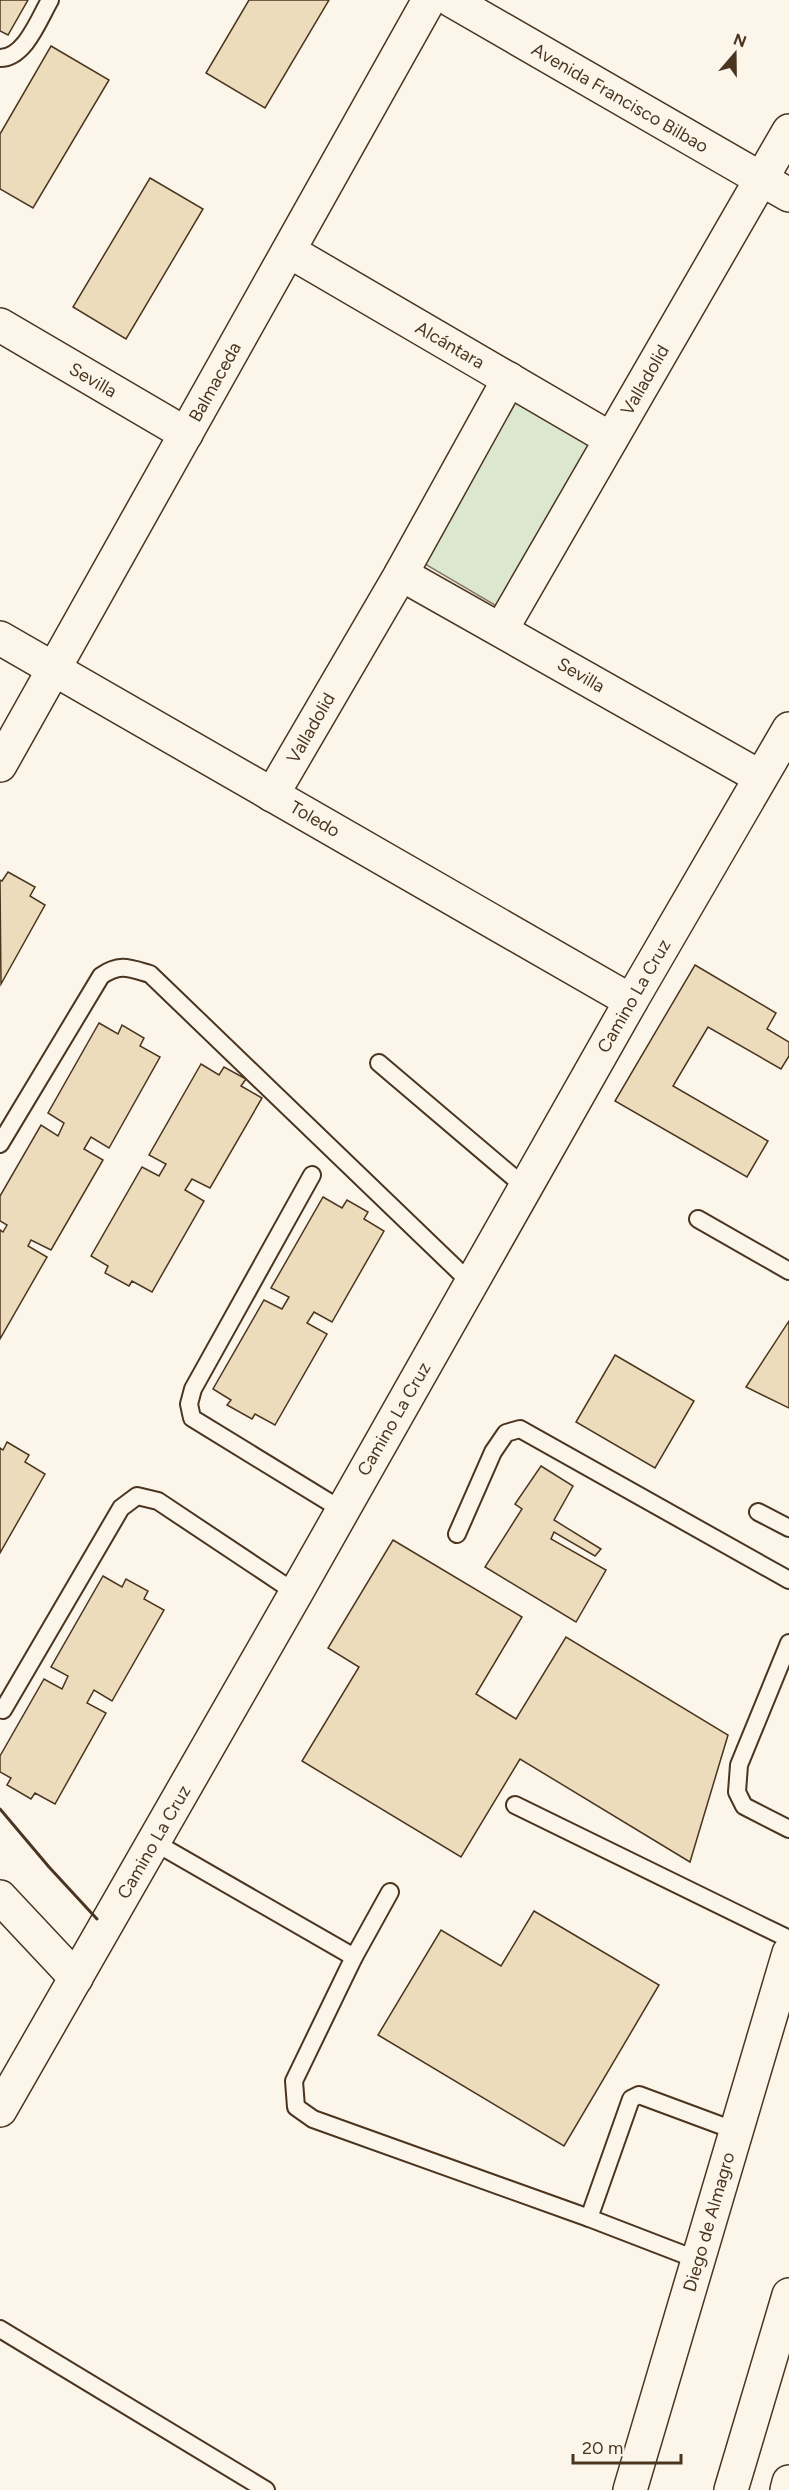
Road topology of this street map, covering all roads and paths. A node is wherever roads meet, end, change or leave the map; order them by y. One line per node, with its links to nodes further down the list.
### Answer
1 (50, 0): 4 (lane)
2 (429, 0): 8 (main road, Balmaceda)
3 (451, 0): 6 (main road, Avenida Francisco Bilbao)
4 (0, 58)
5 (789, 131): 6 (main road, Valladolid)
6 (761, 179): 7 (main road, Avenida Francisco Bilbao); 12 (main road, Valladolid)
7 (789, 195)
8 (289, 251): 10 (main road, Alcántara); 11 (main road, Balmaceda)
9 (0, 325): 11 (main road, Sevilla)
10 (509, 379): 12 (main road, Alcántara); 13 (main road, Valladolid)
11 (186, 434): 16 (main road, Balmaceda)
12 (611, 439): 14 (main road, Valladolid)
13 (401, 574): 14 (main road, Sevilla); 20 (main road, Valladolid)
14 (501, 630): 19 (main road, Sevilla)
15 (0, 638): 16 (main road, Toledo)
16 (54, 669): 18 (main road, Balmaceda); 20 (main road, Toledo)
17 (789, 729): 19 (main road, Camino La Cruz)
18 (0, 765)
19 (760, 777): 21 (main road, Camino La Cruz)
20 (272, 795): 21 (main road, Toledo)
21 (631, 1001): 25 (main road, Camino La Cruz)
22 (379, 1063): 25 (lane)
23 (0, 1144): 28 (lane)
24 (312, 1175): 29 (lane)
25 (525, 1187): 28 (main road, Camino La Cruz)
26 (698, 1219): 27 (lane)
27 (789, 1271)
28 (471, 1283): 29 (main road, Camino La Cruz)
29 (342, 1510): 34 (main road, Camino La Cruz)
30 (758, 1512): 31 (lane)
31 (789, 1528)
32 (457, 1534): 33 (lane)
33 (789, 1580)
34 (296, 1593): 37 (lane); 40 (main road, Camino La Cruz)
35 (789, 1643): 36 (lane)
36 (783, 1676): 39 (lane)
37 (3, 1710)
38 (514, 1805): 43 (lane)
39 (789, 1829)
40 (154, 1842): 45 (lane); 46 (main road, Camino La Cruz)
41 (390, 1892): 45 (lane)
42 (0, 1897): 46 (main road)
43 (789, 1939)
44 (789, 1953): 48 (main road, Diego de Almagro)
45 (354, 1957): 49 (lane)
46 (76, 1978): 47 (main road, Camino La Cruz)
47 (0, 2109)
48 (736, 2131): 49 (lane); 50 (main road, Diego de Almagro)
49 (589, 2218): 50 (lane)
50 (698, 2260): 55 (main road, Diego de Almagro)
51 (789, 2295): 56 (main road)
52 (0, 2329): 54 (lane)
53 (789, 2482): 57 (main road)
54 (266, 2490)
55 (630, 2490)
56 (731, 2490)
57 (787, 2490)

